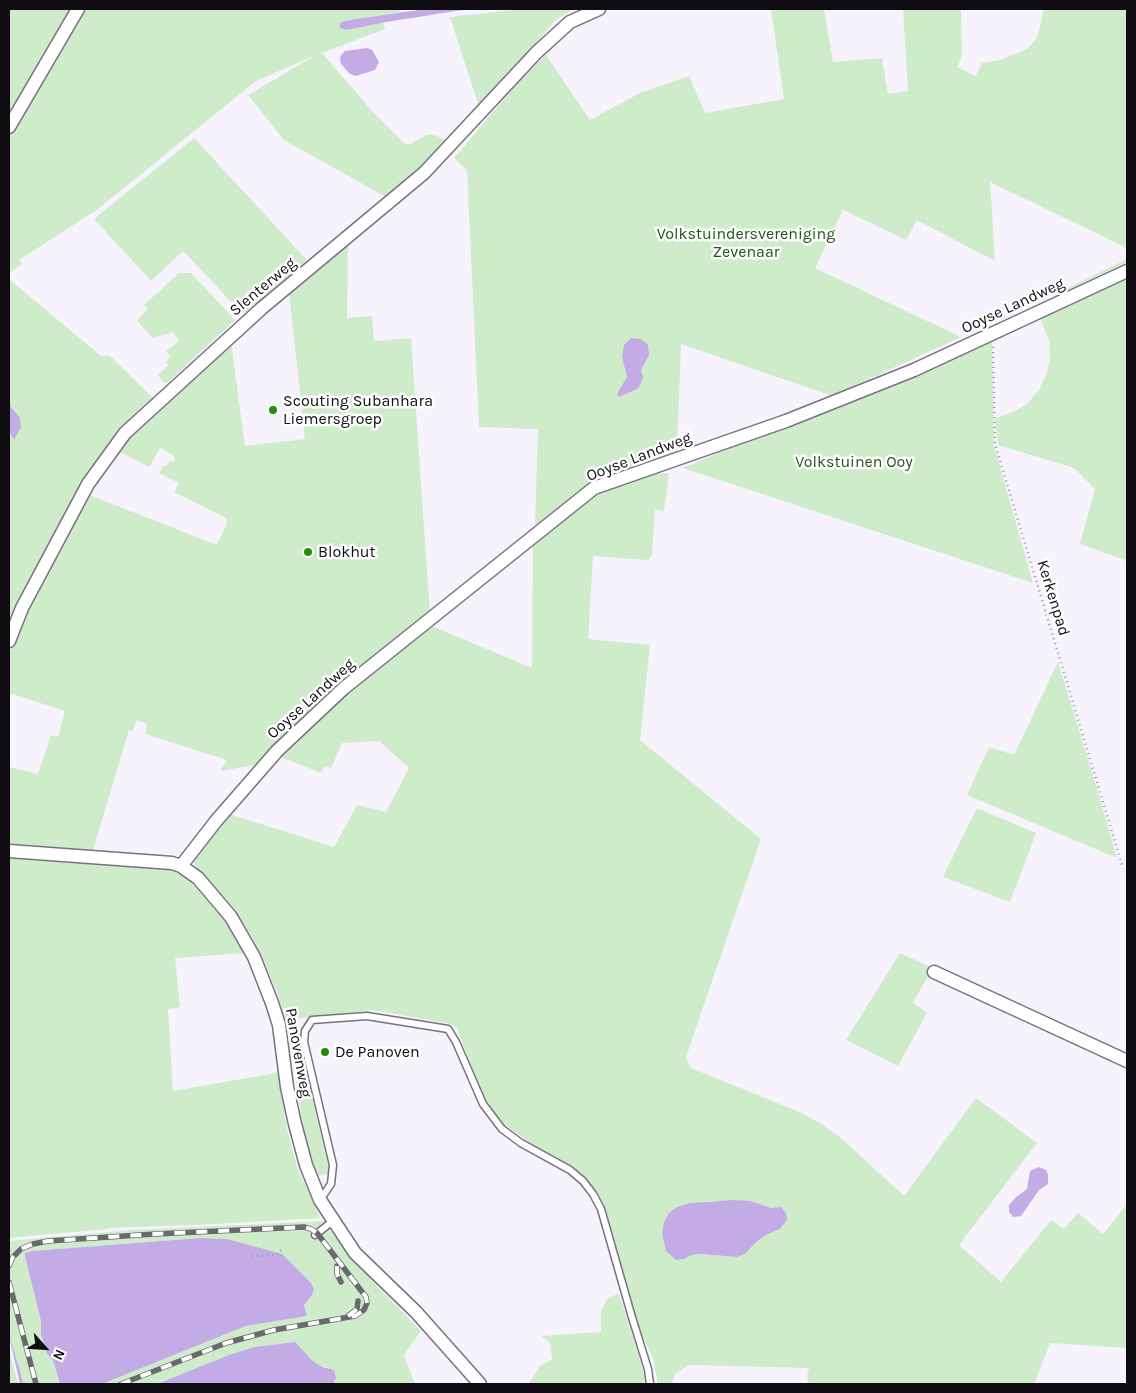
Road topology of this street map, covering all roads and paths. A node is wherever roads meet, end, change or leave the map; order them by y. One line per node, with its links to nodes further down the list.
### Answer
1 (78, 9): 3 (street)
2 (599, 9): 6 (street, Slenterweg)
3 (9, 127)
4 (1127, 271): 5 (street, Ooyse Landweg)
5 (993, 333): 8 (path, Kerkenpad); 9 (street, Ooyse Landweg)
6 (9, 642)
7 (9, 851): 9 (street, Panovenweg)
8 (1122, 865)
9 (181, 866): 12 (street, Panovenweg)
10 (934, 972): 11 (street)
11 (1127, 1061)
12 (320, 1200): 13 (street, Panovenweg); 18 (lane)
13 (333, 1221): 14 (lane); 17 (street, Panovenweg)
14 (315, 1235)
15 (283, 1248): 16 (path)
16 (252, 1256)
17 (480, 1384)
18 (650, 1384)

